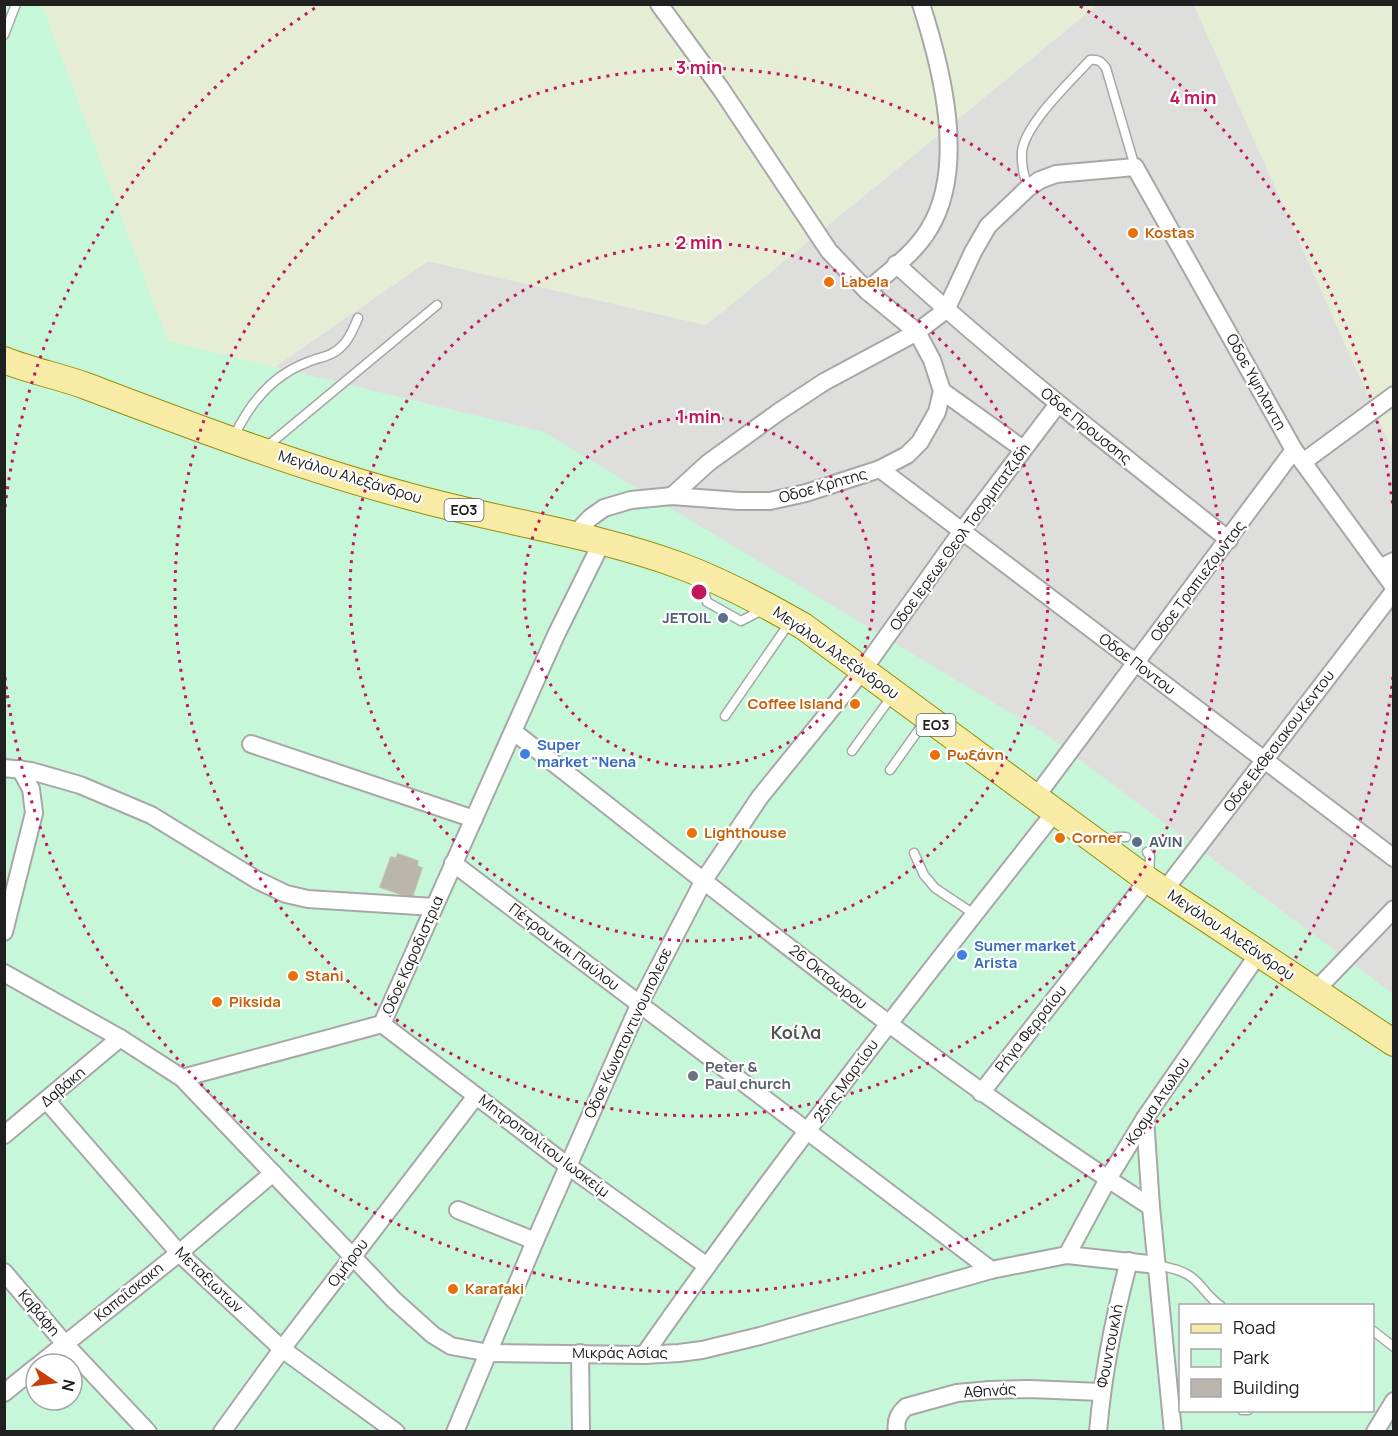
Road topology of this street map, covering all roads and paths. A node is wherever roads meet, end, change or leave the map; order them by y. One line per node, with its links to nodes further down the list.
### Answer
1 (16, 4): 4 (lane)
2 (659, 4): 8 (street)
3 (921, 4): 7 (street)
4 (4, 35)
5 (1135, 168): 6 (street); 6 (lane); 22 (street, Oδοε Υψηλαντη)
6 (1028, 188): 10 (street)
7 (896, 264): 8 (street); 10 (street, Oδοε Προυσσης)
8 (867, 291): 12 (street)
9 (437, 305): 21 (lane)
10 (946, 310): 12 (street); 18 (street, Oδοε Προυσσης)
11 (358, 318): 19 (lane)
12 (917, 332): 16 (street); 24 (street)
13 (4, 348): 15 (main road, ΕΟ3)
14 (4, 360): 15 (main road, ΕΟ3)
15 (74, 382): 19 (main road, ΕΟ3)
16 (942, 392): 20 (street); 23 (street, Oδοε Κρητης)
17 (1394, 395): 22 (street, Oδοε Τραπιεζουντας)
18 (1058, 404): 20 (street, Oδοε Ιερεωε Θεολ Τσορμπατζιδη); 27 (street, Oδοε Προυσσης)
19 (232, 440): 21 (main road, Μεγάλου Αλεξάνδρου / ΕΟ3)
20 (1023, 449): 25 (street, Oδοε Ιερεωε Θεολ Τσορμπατζιδη)
21 (262, 450): 26 (main road, Μεγάλου Αλεξάνδρου / ΕΟ3)
22 (1298, 456): 27 (street, Oδοε Τραπιεζουντας); 29 (street, Oδοε Υψηλαντη)
23 (880, 469): 24 (street, Oδοε Κρητης); 25 (street, Oδοε Ποντου)
24 (672, 496): 26 (street, Oδοε Κρητης)
25 (962, 531): 32 (street, Oδοε Ποντου); 33 (street, Oδοε Ιερεωε Θεολ Τσορμπατζιδη)
26 (573, 536): 28 (main road, Μεγάλου Αλεξάνδρου / ΕΟ3)
27 (1229, 540): 32 (street, Oδοε Τραπιεζουντας)
28 (602, 542): 31 (main road, Μεγάλου Αλεξάνδρου / ΕΟ3); 37 (street, Oδοε Καροδιστρια)
29 (1387, 564): 30 (street, Oδοε Υψηλαντη)
30 (1394, 589): 40 (street, Oδοε Εκθεσιακου Κεντου)
31 (792, 620): 33 (main road, Μεγάλου Αλεξάνδρου / ΕΟ3); 35 (lane)
32 (1136, 664): 40 (street, Oδοε Ποντου); 43 (street, Oδοε Τραπιεζουντας)
33 (862, 670): 34 (main road, Μεγάλου Αλεξάνδρου / ΕΟ3); 49 (street, Oδοε Κωνσταντινουπολεσε)
34 (894, 693): 36 (main road, Μεγάλου Αλεξάνδρου / ΕΟ3); 39 (lane)
35 (725, 716)
36 (927, 718): 42 (lane); 43 (main road, Μεγάλου Αλεξάνδρου / ΕΟ3)
37 (514, 732): 44 (street, Oδοε Καροδιστρια); 49 (street, 26 Οκτοωρου)
38 (250, 744): 44 (street)
39 (852, 751)
40 (1264, 760): 47 (street, Oδοε Ποντου); 50 (street, Oδοε Εκθεσιακου Κεντου)
41 (12, 769): 51 (street); 54 (street)
42 (891, 770)
43 (1045, 805): 50 (main road, Μεγάλου Αλεξάνδρου / ΕΟ3); 53 (street, 25ης Μαρτίου)
44 (474, 819): 48 (street, Oδοε Καροδιστρια)
45 (1147, 852): 50 (lane)
46 (914, 853): 53 (lane)
47 (1394, 858)
48 (453, 863): 51 (street, Oδοε Καροδιστρια); 58 (street, Πέτρου και Παύλου)
49 (704, 880): 58 (street, Oδοε Κωνσταντινουπολεσε); 59 (street, 26 Οκτοωρου)
50 (1156, 885): 55 (main road, Μεγάλου Αλεξάνδρου / ΕΟ3); 64 (street, Ρήγα Φερραίου)
51 (434, 907): 60 (street, Oδοε Καροδιστρια)
52 (1394, 909): 57 (street)
53 (974, 914): 59 (street, 25ης Μαρτίου)
54 (4, 932)
55 (1258, 954): 57 (main road, Μεγάλου Αλεξάνδρου / ΕΟ3); 67 (street, Κοσμα Ατωλου)
56 (4, 973): 61 (street)
57 (1315, 991): 62 (main road, Μεγάλου Αλεξάνδρου / ΕΟ3)
58 (640, 1003): 68 (street, Πέτρου και Παύλου); 70 (street, Oδοε Κωνσταντινουπολεσε)
59 (888, 1023): 64 (street, 26 Οκτοωρου); 68 (street, 25ης Μαρτίου)
60 (382, 1024): 63 (street, Oδοε Καροδιστρια); 65 (street, Μητροπολίτου Ιωακείμ)
61 (120, 1038): 63 (street); 66 (street, Δαβάκη)
62 (1394, 1043)
63 (182, 1078): 71 (street, Μικράς Ασίας)
64 (981, 1093): 72 (street, 26 Οκτοωρου)
65 (476, 1096): 70 (street, Μητροπολίτου Ιωακείμ); 78 (street, Ομήρου)
66 (47, 1101): 69 (street, Δαβάκη); 76 (street, Μεταξιωτων)
67 (1145, 1118): 72 (street, Κοσμα Ατωλου); 73 (street)
68 (809, 1131): 81 (street, 25ης Μαρτίου); 82 (street, Πέτρου και Παύλου)
69 (4, 1135)
70 (568, 1166): 75 (street, Oδοε Κωνσταντινουπολεσε); 81 (street, Μητροπολίτου Ιωακείμ)
71 (273, 1173): 76 (street, Καπαΐσκακη); 78 (street, Μικράς Ασίας)
72 (1108, 1179): 73 (street, 26 Οκτοωρου); 77 (street, Κοσμα Ατωλου)
73 (1151, 1208): 80 (street)
74 (458, 1210): 75 (street)
75 (535, 1241): 90 (street, Oδοε Κωνσταντινουπολεσε)
76 (179, 1252): 86 (street, Καπαΐσκακη); 88 (street, Μεταξιωτων)
77 (1066, 1255): 79 (street, Μικράς Ασίας); 82 (street, Μικράς Ασίας)
78 (352, 1257): 88 (street, Ομήρου); 90 (street, Μικράς Ασίας)
79 (1129, 1261): 80 (street, Μικράς Ασίας); 94 (street, Φουντουκλή)
80 (1157, 1265): 84 (lane); 104 (street)
81 (707, 1266): 92 (street, 25ης Μαρτίου)
82 (991, 1270): 92 (street, Μικράς Ασίας)
83 (4, 1272): 86 (street, Καβάφη)
84 (1211, 1303)
85 (1374, 1332): 87 (lane)
86 (65, 1344): 89 (street, Καπαΐσκακη); 97 (street, Καβάφη)
87 (1394, 1347)
88 (282, 1349): 98 (street, Ομήρου); 99 (street, Μεταξιωτων)
89 (55, 1352)
90 (489, 1353): 91 (street, Μικράς Ασίας); 100 (street, Oδοε Κωνσταντινουπολεσε)
91 (580, 1353): 92 (street, Μικράς Ασίας); 101 (street)
92 (645, 1355)
93 (24, 1377): 95 (street)
94 (1101, 1392): 102 (street, Αθηνάς); 103 (street, Φουντουκλή)
95 (4, 1393)
96 (1394, 1401): 105 (street)
97 (148, 1431)
98 (222, 1431)
99 (396, 1431)
100 (455, 1431)
101 (581, 1431)
102 (896, 1431)
103 (1098, 1431)
104 (1173, 1431)
105 (1375, 1431)

